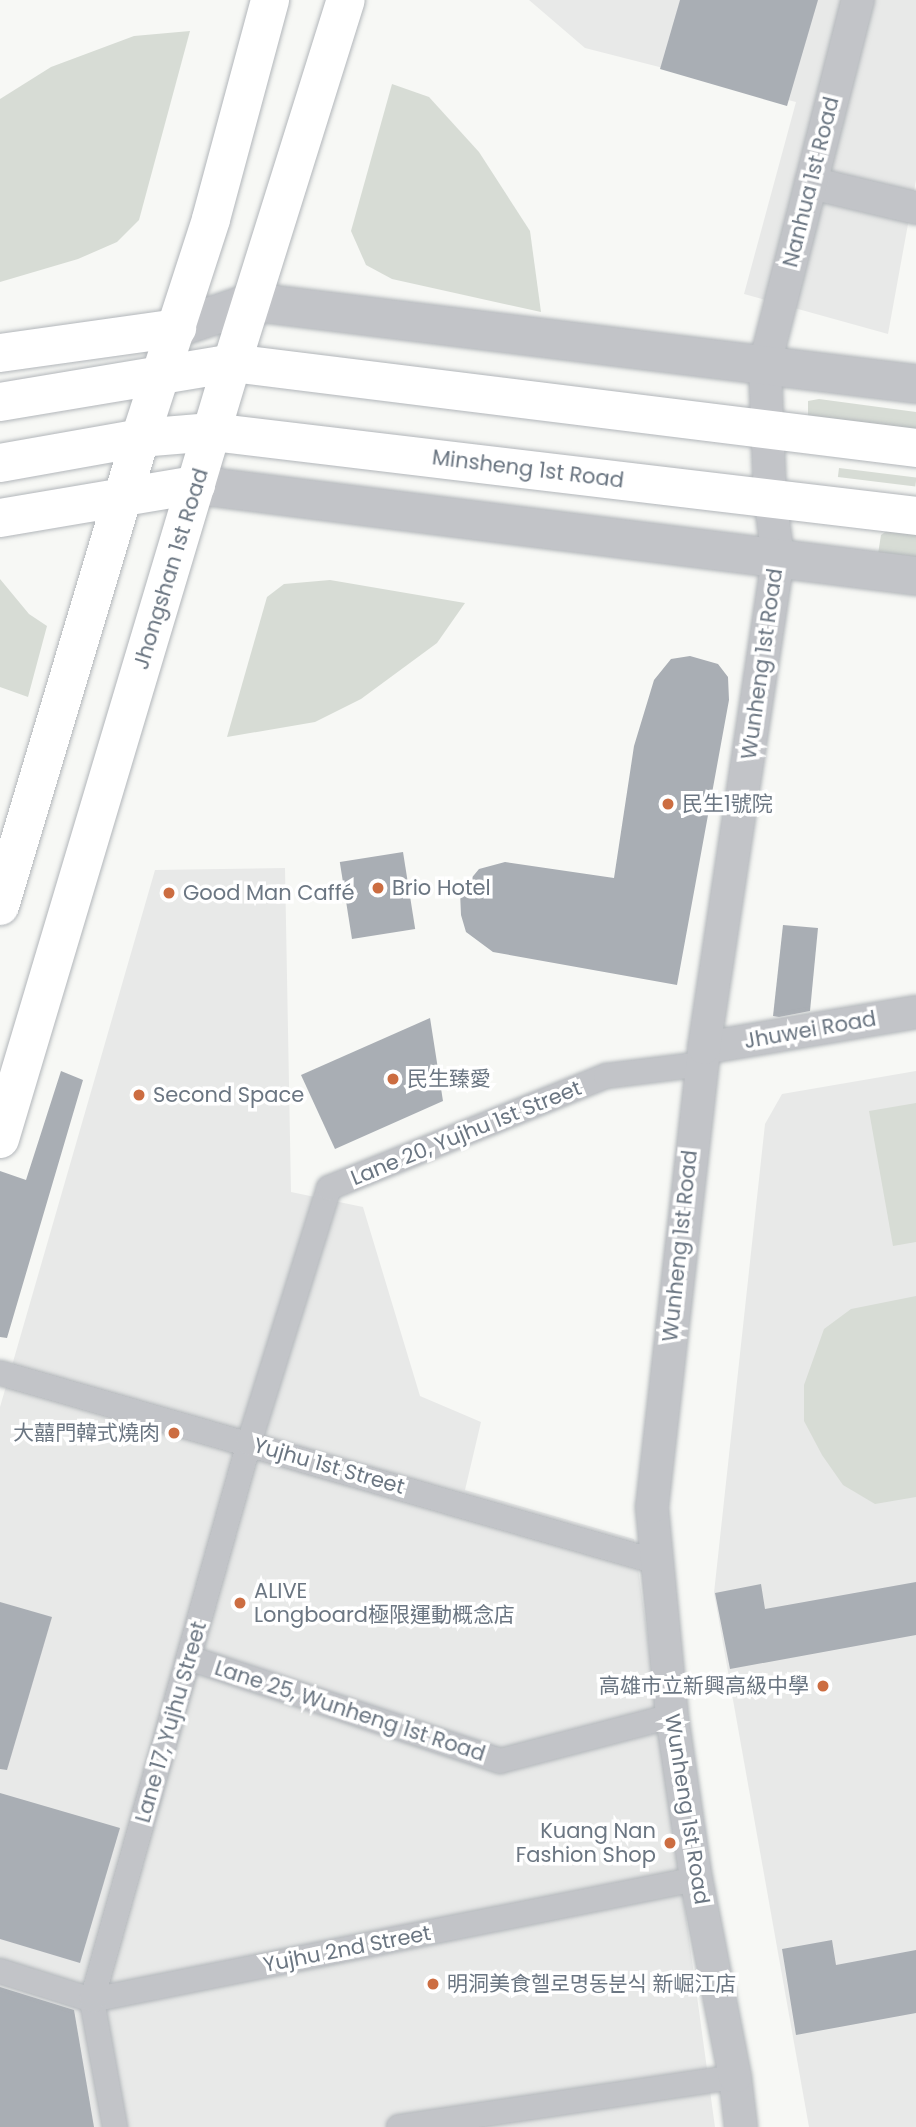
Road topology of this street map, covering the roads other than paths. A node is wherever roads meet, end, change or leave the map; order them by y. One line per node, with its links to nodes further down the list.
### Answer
1 (270, 0): 7 (main road)
2 (346, 0): 6 (main road, Jhongshan 1st Road)
3 (858, 0): 4 (street, Nanhua 1st Road)
4 (811, 183): 5 (street); 10 (street, Nanhua 1st Road)
5 (916, 208)
6 (253, 302): 7 (street); 9 (main road, Jhongshan 1st Road); 10 (street)
7 (177, 328): 8 (main road); 11 (main road)
8 (0, 353)
9 (232, 363): 11 (main road); 14 (main road); 15 (main road, Jhongshan 1st Road)
10 (765, 364): 12 (street); 14 (street, Wunheng 1st Road)
11 (163, 373): 13 (main road); 16 (main road)
12 (916, 384)
13 (0, 402)
14 (766, 429): 17 (main road); 21 (street, Wunheng 1st Road)
15 (212, 432): 16 (main road, Minsheng 1st Road); 19 (main road, Jhongshan 1st Road); 21 (main road, Minsheng 1st Road)
16 (140, 438): 18 (main road, Minsheng 1st Road); 20 (main road)
17 (916, 448)
18 (0, 463)
19 (196, 485): 20 (main road); 24 (street); 29 (main road, Jhongshan 1st Road)
20 (122, 497): 23 (main road); 26 (main road)
21 (770, 497): 22 (main road, Minsheng 1st Road); 24 (street, Wunheng 1st Road)
22 (916, 516)
23 (0, 518)
24 (778, 558): 25 (street); 28 (street, Wunheng 1st Road)
25 (916, 576)
26 (0, 906)
27 (916, 1012): 28 (street, Jhuwei Road)
28 (703, 1056): 31 (street, Lane 20, Yujhu 1st Street); 32 (street, Wunheng 1st Road)
29 (0, 1139)
30 (0, 1373): 31 (street, Yujhu 1st Street)
31 (249, 1443): 32 (street, Yujhu 1st Street); 33 (street, Lane 17, Yujhu Street)
32 (657, 1562): 34 (street, Wunheng 1st Road)
33 (190, 1658): 34 (street, Lane 25, Wunheng 1st Road); 37 (street, Lane 17, Yujhu Street)
34 (672, 1716): 35 (street, Wunheng 1st Road)
35 (696, 1879): 37 (street, Yujhu 2nd Street); 38 (street, Wunheng 1st Road)
36 (0, 1971): 37 (street, Yujhu 2nd Street)
37 (92, 2000): 39 (street)
38 (735, 2077): 40 (street); 41 (street, Wunheng 1st Road)
39 (115, 2127)
40 (399, 2127)
41 (741, 2127)

